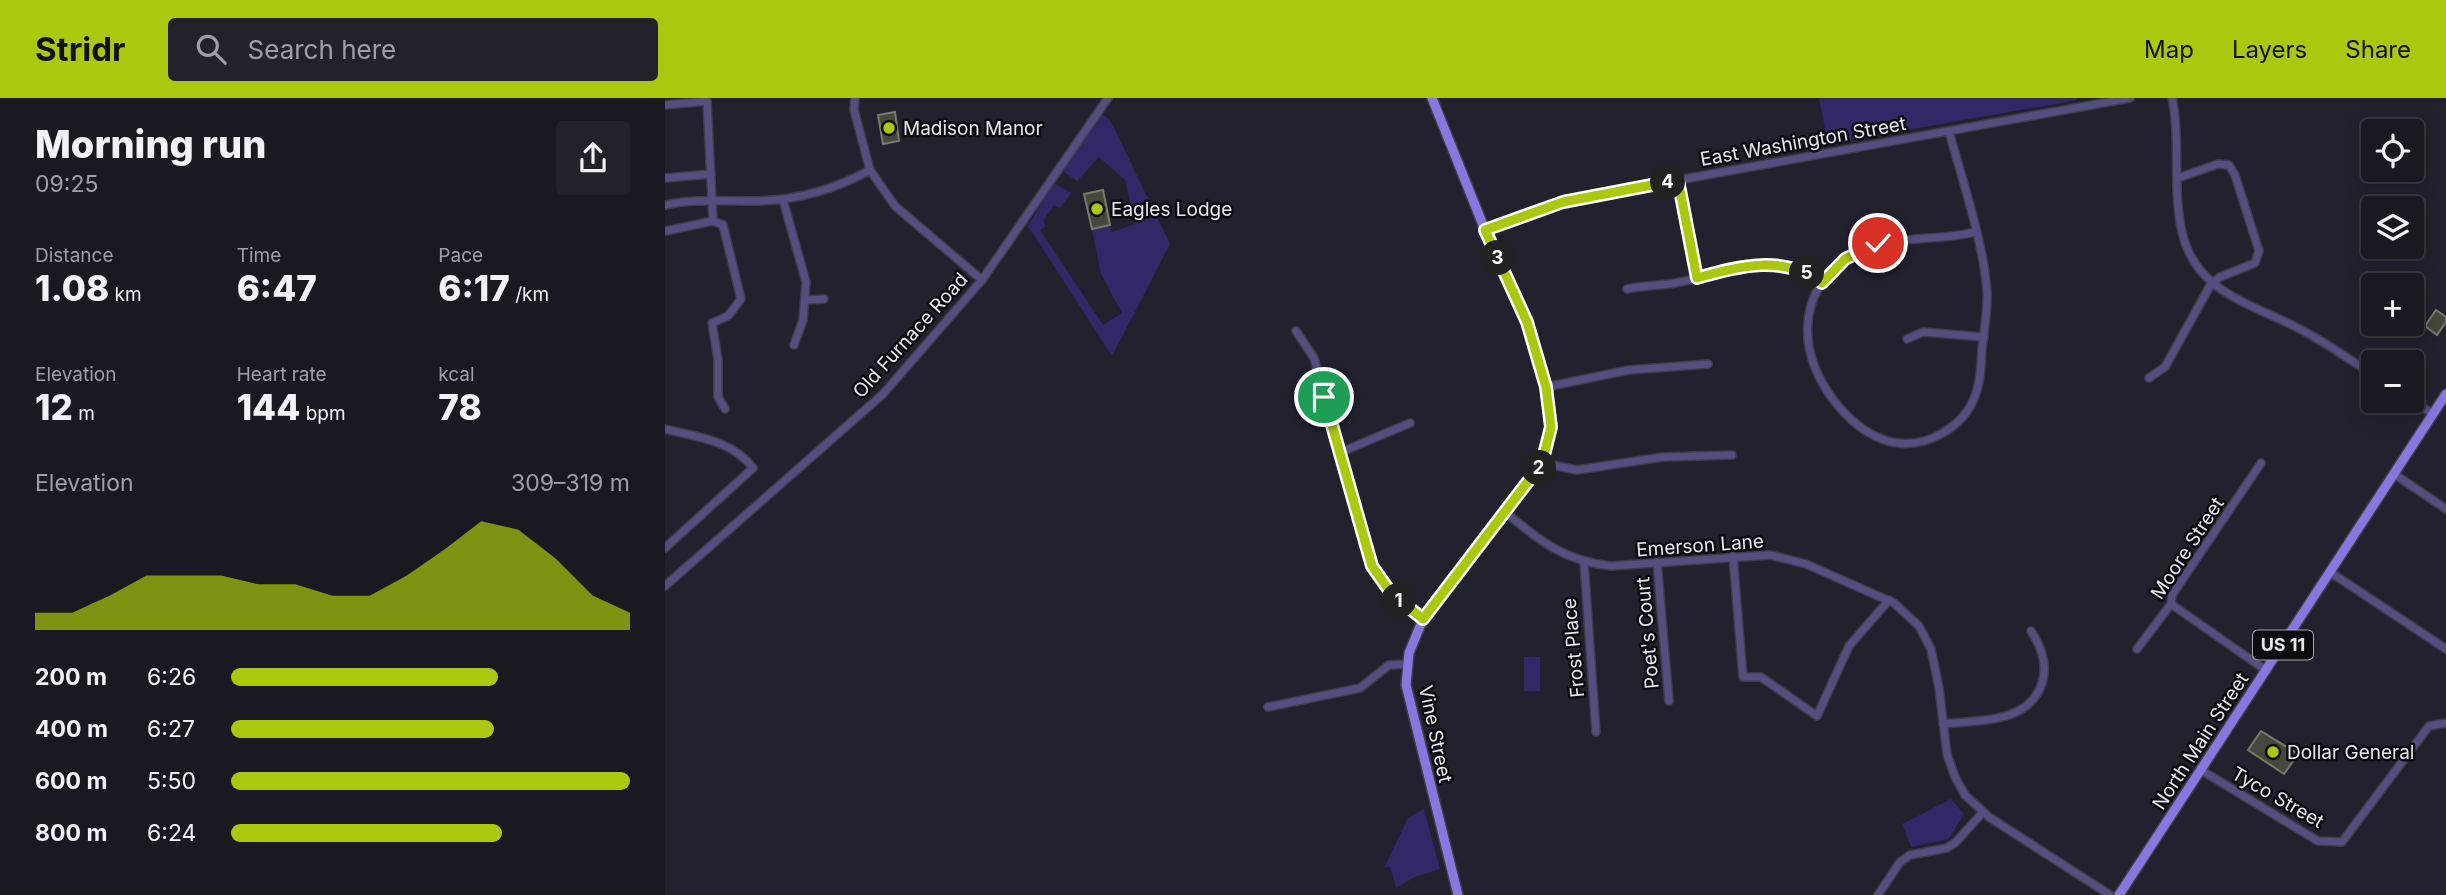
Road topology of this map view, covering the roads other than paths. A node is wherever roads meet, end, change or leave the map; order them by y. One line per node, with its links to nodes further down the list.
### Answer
1 (855, 98): 8 (street)
2 (1108, 98): 21 (street, Old Furnace Road)
3 (1433, 98): 17 (main road, Vine Street)
4 (2130, 98): 7 (street, East Washington Street)
5 (2172, 98): 11 (street)
6 (665, 104): 9 (street)
7 (1949, 131): 12 (street, East Washington Street); 19 (street)
8 (870, 170): 14 (street); 21 (street)
9 (711, 174): 10 (street); 13 (street)
10 (665, 178)
11 (2178, 178): 23 (street); 23 (street)
12 (1678, 180): 17 (street, East Washington Street); 20 (street)
13 (713, 200): 14 (street); 15 (street); 16 (street)
14 (783, 200): 26 (street)
15 (665, 205)
16 (713, 221): 18 (street); 37 (street)
17 (1485, 230): 34 (main road, Vine Street)
18 (665, 231)
19 (1975, 232): 22 (street); 28 (street)
20 (1697, 278): 22 (street); 24 (street)
21 (982, 280): 53 (street, Old Furnace Road)
22 (1822, 283): 28 (street)
23 (2211, 284): 32 (street); 33 (street)
24 (1627, 289)
25 (824, 299): 26 (street)
26 (805, 300): 30 (street)
27 (1296, 331): 41 (street)
28 (1984, 337): 29 (street)
29 (1907, 339)
30 (794, 345)
31 (1708, 364): 34 (street)
32 (2361, 367)
33 (2149, 378)
34 (1546, 387): 43 (main road, Vine Street)
35 (2446, 394): 38 (main road, North Main Street / US 11)
36 (2424, 408): 38 (street)
37 (725, 410)
38 (2433, 414): 45 (main road, North Main Street / US 11)
39 (1410, 423): 41 (street)
40 (665, 429): 48 (street)
41 (1339, 453): 56 (street)
42 (1733, 455): 43 (street)
43 (1542, 463): 47 (main road, Vine Street)
44 (2262, 463): 55 (street, Moore Street)
45 (2394, 474): 46 (street); 52 (main road, North Main Street / US 11)
46 (2446, 509)
47 (1506, 512): 50 (street, Emerson Lane); 56 (main road, Vine Street)
48 (665, 548)
49 (1733, 556): 51 (street, Emerson Lane); 54 (street, Emerson Lane); 54 (street)
50 (1584, 562): 51 (street, Emerson Lane); 66 (street, Frost Place)
51 (1657, 562): 62 (street, Poet's Court)
52 (2330, 572): 59 (street); 61 (main road, North Main Street / US 11)
53 (665, 586)
54 (1889, 600): 65 (street, Emerson Lane)
55 (2171, 604): 58 (street, Moore Street); 61 (street)
56 (1423, 619): 60 (main road, Vine Street)
57 (2031, 631): 65 (street)
58 (2137, 649)
59 (2446, 649)
60 (1408, 664): 63 (street); 69 (main road, Vine Street)
61 (2267, 671): 67 (main road, North Main Street / US 11)
62 (1669, 701)
63 (1268, 707)
64 (2446, 723): 67 (street, Tyco Street)
65 (1943, 724): 68 (street, Emerson Lane)
66 (1596, 732)
67 (2201, 770): 72 (main road, North Main Street / US 11)
68 (1983, 812): 70 (street); 71 (street, Emerson Lane)
69 (1458, 895)
70 (1878, 895)
71 (2110, 895)
72 (2119, 895)

